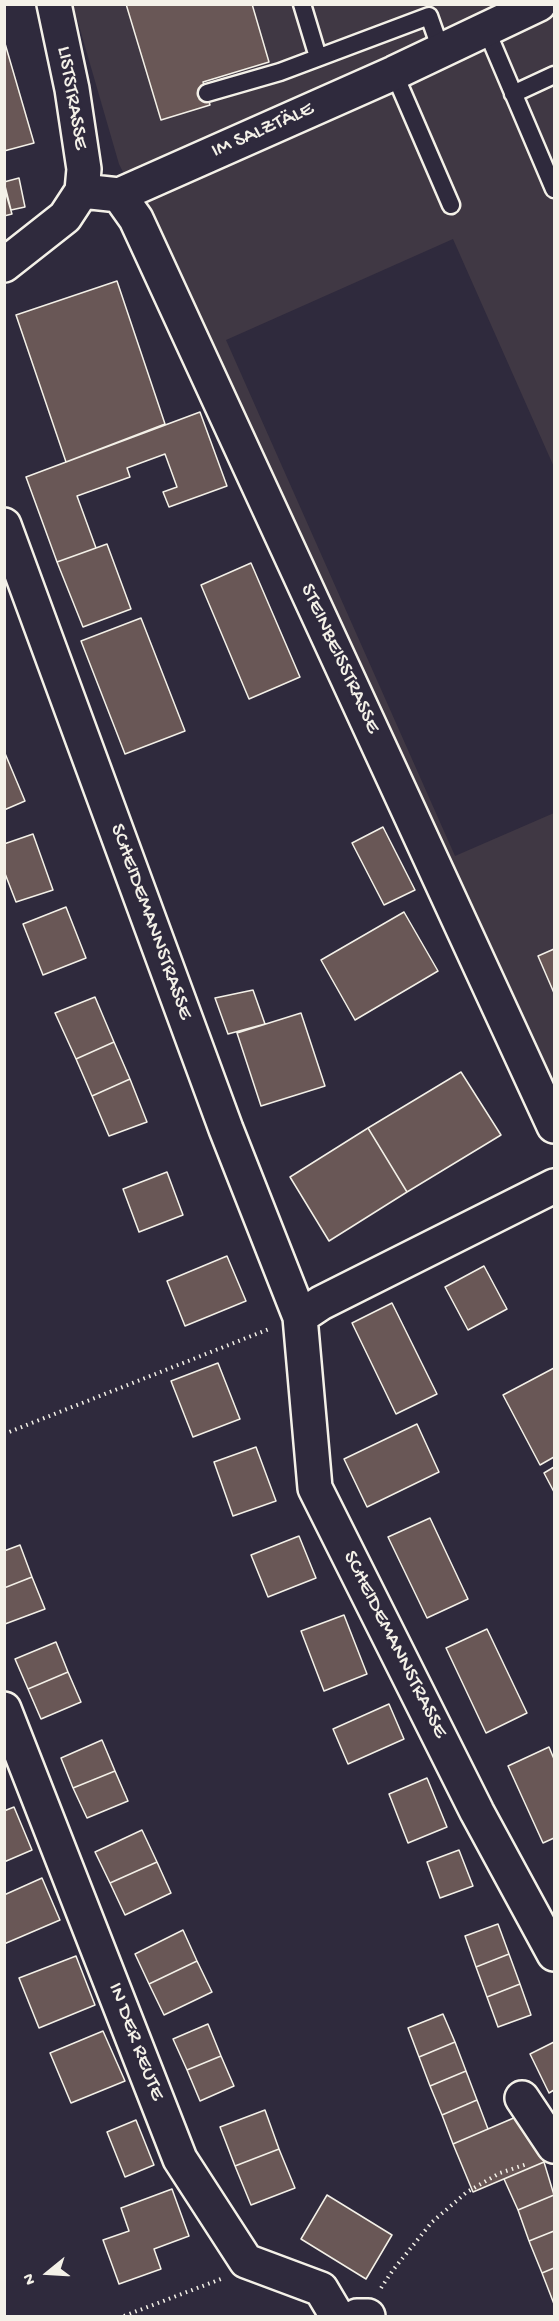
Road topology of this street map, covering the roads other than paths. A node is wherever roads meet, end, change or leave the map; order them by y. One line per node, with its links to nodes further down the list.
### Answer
1 (54, 4): 12 (street, LISTSTRASSE)
2 (302, 4): 6 (lane)
3 (539, 4): 4 (street, IM SALZTÄLE)
4 (486, 29): 5 (street, IM SALZTÄLE); 10 (lane)
5 (441, 50): 6 (lane); 7 (street, IM SALZTÄLE)
6 (318, 57): 9 (lane)
7 (394, 73): 13 (street, IM SALZTÄLE); 14 (lane)
8 (555, 75): 10 (lane)
9 (207, 93)
10 (513, 94): 11 (lane)
11 (555, 189)
12 (82, 191): 13 (street); 15 (street)
13 (119, 195): 17 (street, STEINBEISSTRASSE)
14 (451, 205)
15 (4, 265)
16 (4, 525): 19 (street, SCHEIDEMANNSTRASSE)
17 (555, 1126)
18 (555, 1186): 19 (street)
19 (300, 1317): 21 (street, SCHEIDEMANNSTRASSE)
20 (4, 1709): 24 (street, IN DER REUTE)
21 (555, 1954)
22 (522, 2098): 23 (street)
23 (544, 2154)
24 (357, 2316)

